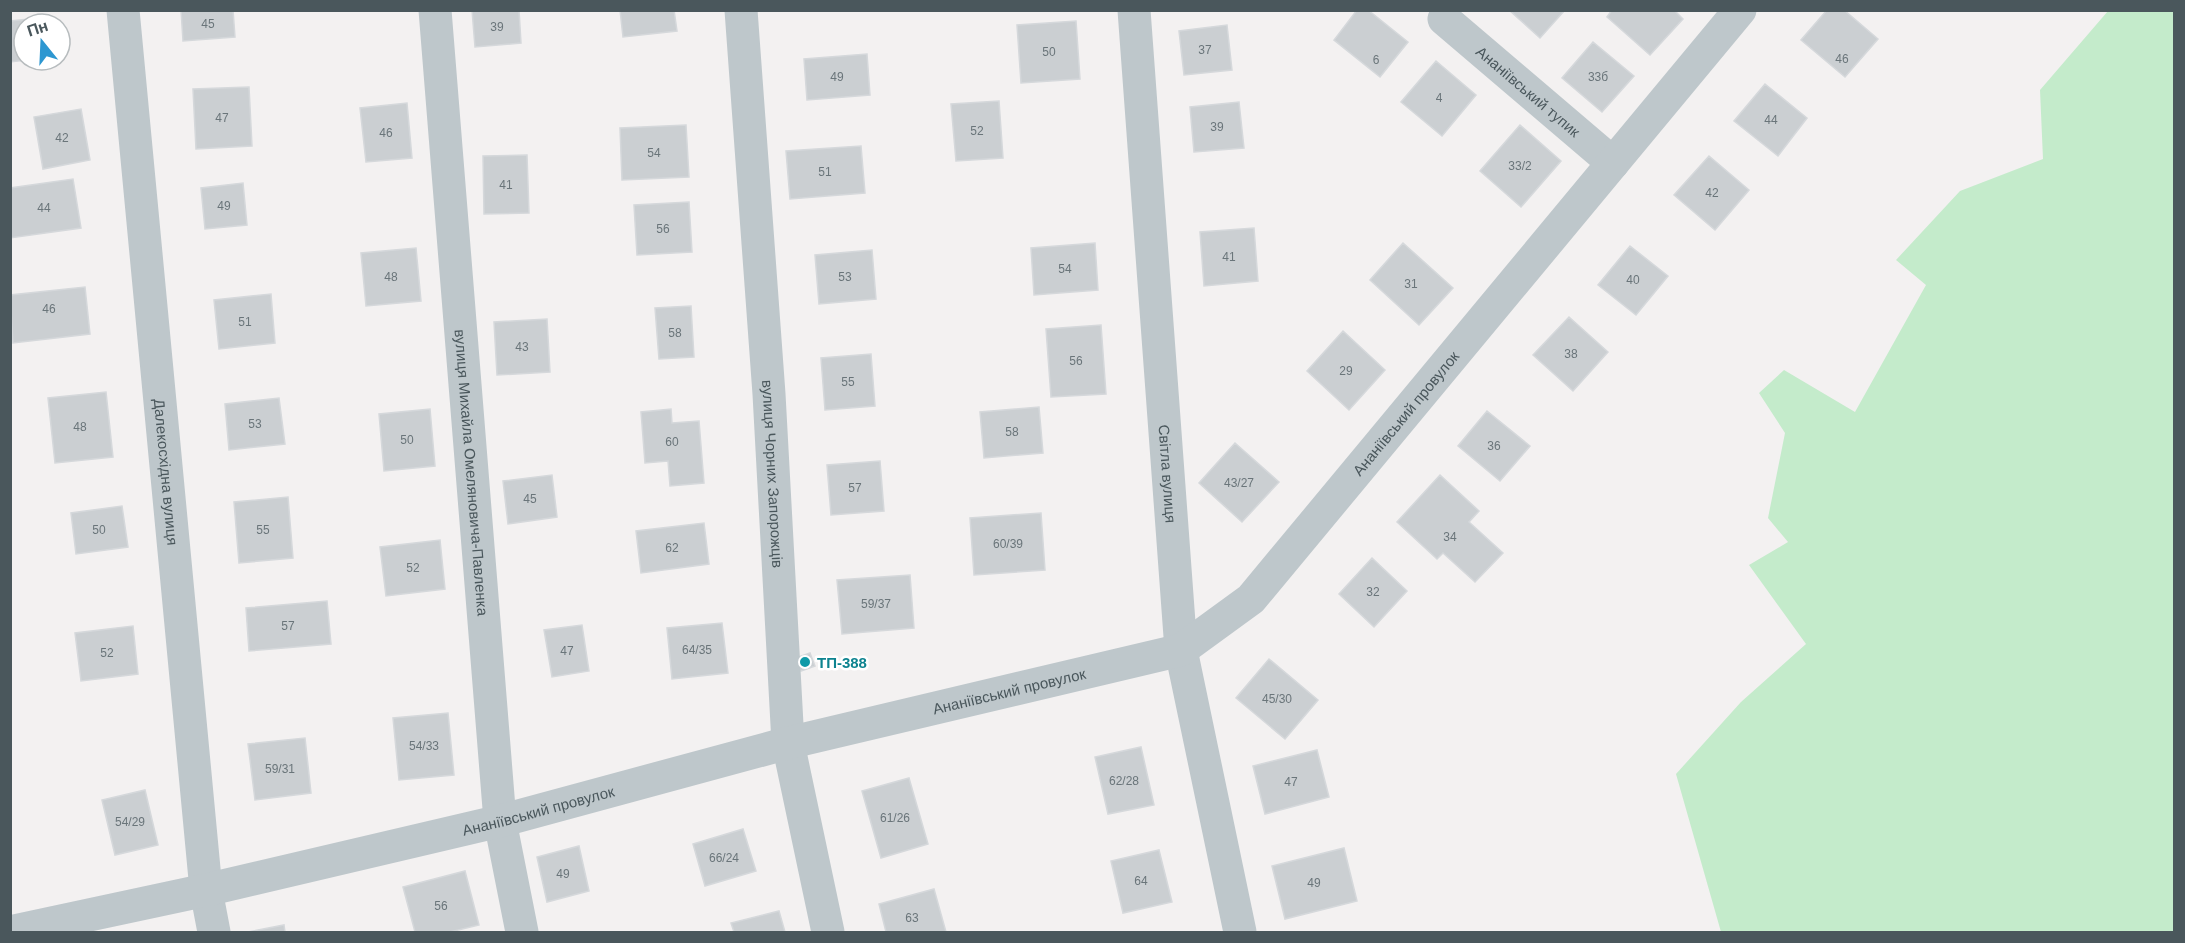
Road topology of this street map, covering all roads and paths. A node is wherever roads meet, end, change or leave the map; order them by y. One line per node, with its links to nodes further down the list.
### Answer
1 (123, 10): 11 (street, Далекосхідна вулиця)
2 (435, 10): 10 (street, вулиця Михайла Омеляновича-Павленка)
3 (741, 10): 9 (street, вулиця Чорних Запорожців)
4 (1134, 10): 8 (street, Світла вулиця)
5 (1740, 10): 7 (street, Ананіївський провулок)
6 (1444, 19): 7 (street, Ананіївський тупик)
7 (1613, 163): 8 (street, Ананіївський провулок)
8 (1181, 650): 9 (street, Ананіївський провулок); 16 (street, Світла вулиця)
9 (788, 743): 10 (street, Ананіївський провулок); 15 (street, вулиця Чорних Запорожців)
10 (500, 821): 11 (street, Ананіївський провулок); 14 (street, вулиця Михайла Омеляновича-Павленка)
11 (206, 890): 12 (street, Ананіївський провулок); 13 (street, Далекосхідна вулиця)
12 (10, 932)
13 (214, 933)
14 (522, 933)
15 (828, 933)
16 (1240, 933)

